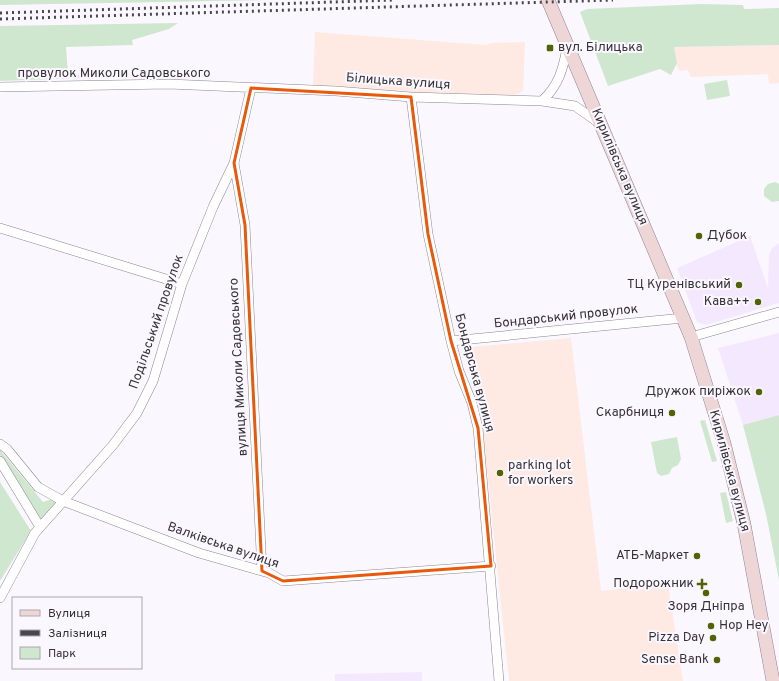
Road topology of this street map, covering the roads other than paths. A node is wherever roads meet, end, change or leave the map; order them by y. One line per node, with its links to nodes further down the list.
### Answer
1 (548, 0): 2 (main road, Кирилівська вулиця)
2 (567, 48): 6 (street); 7 (main road, Кирилівська вулиця)
3 (0, 87): 4 (street, провулок Миколи Садовського)
4 (251, 88): 5 (street, Білицька вулиця); 8 (street, Подільський провулок)
5 (411, 97): 6 (street, Білицька вулиця); 14 (street, Бондарська вулиця)
6 (542, 101): 7 (street, Білицька вулиця)
7 (602, 126): 12 (main road, Кирилівська вулиця)
8 (234, 163): 10 (street, Подільський провулок); 20 (street, вулиця Миколи Садовського)
9 (0, 228): 10 (street)
10 (182, 284): 17 (street, Подільський провулок)
11 (779, 312): 13 (street)
12 (684, 318): 13 (main road, Кирилівська вулиця); 14 (street, Бондарський провулок)
13 (692, 337): 23 (main road, Кирилівська вулиця)
14 (451, 341): 19 (street, Бондарська вулиця)
15 (0, 444): 17 (street, Валківська вулиця)
16 (0, 461): 18 (street)
17 (64, 501): 18 (street, Подільський провулок); 20 (street, Валківська вулиця)
18 (40, 527): 21 (street, Подільський провулок)
19 (490, 566): 20 (street, Валківська вулиця); 22 (street, Бондарська вулиця)
20 (262, 571)
21 (0, 598)
22 (499, 681)
23 (773, 681)

